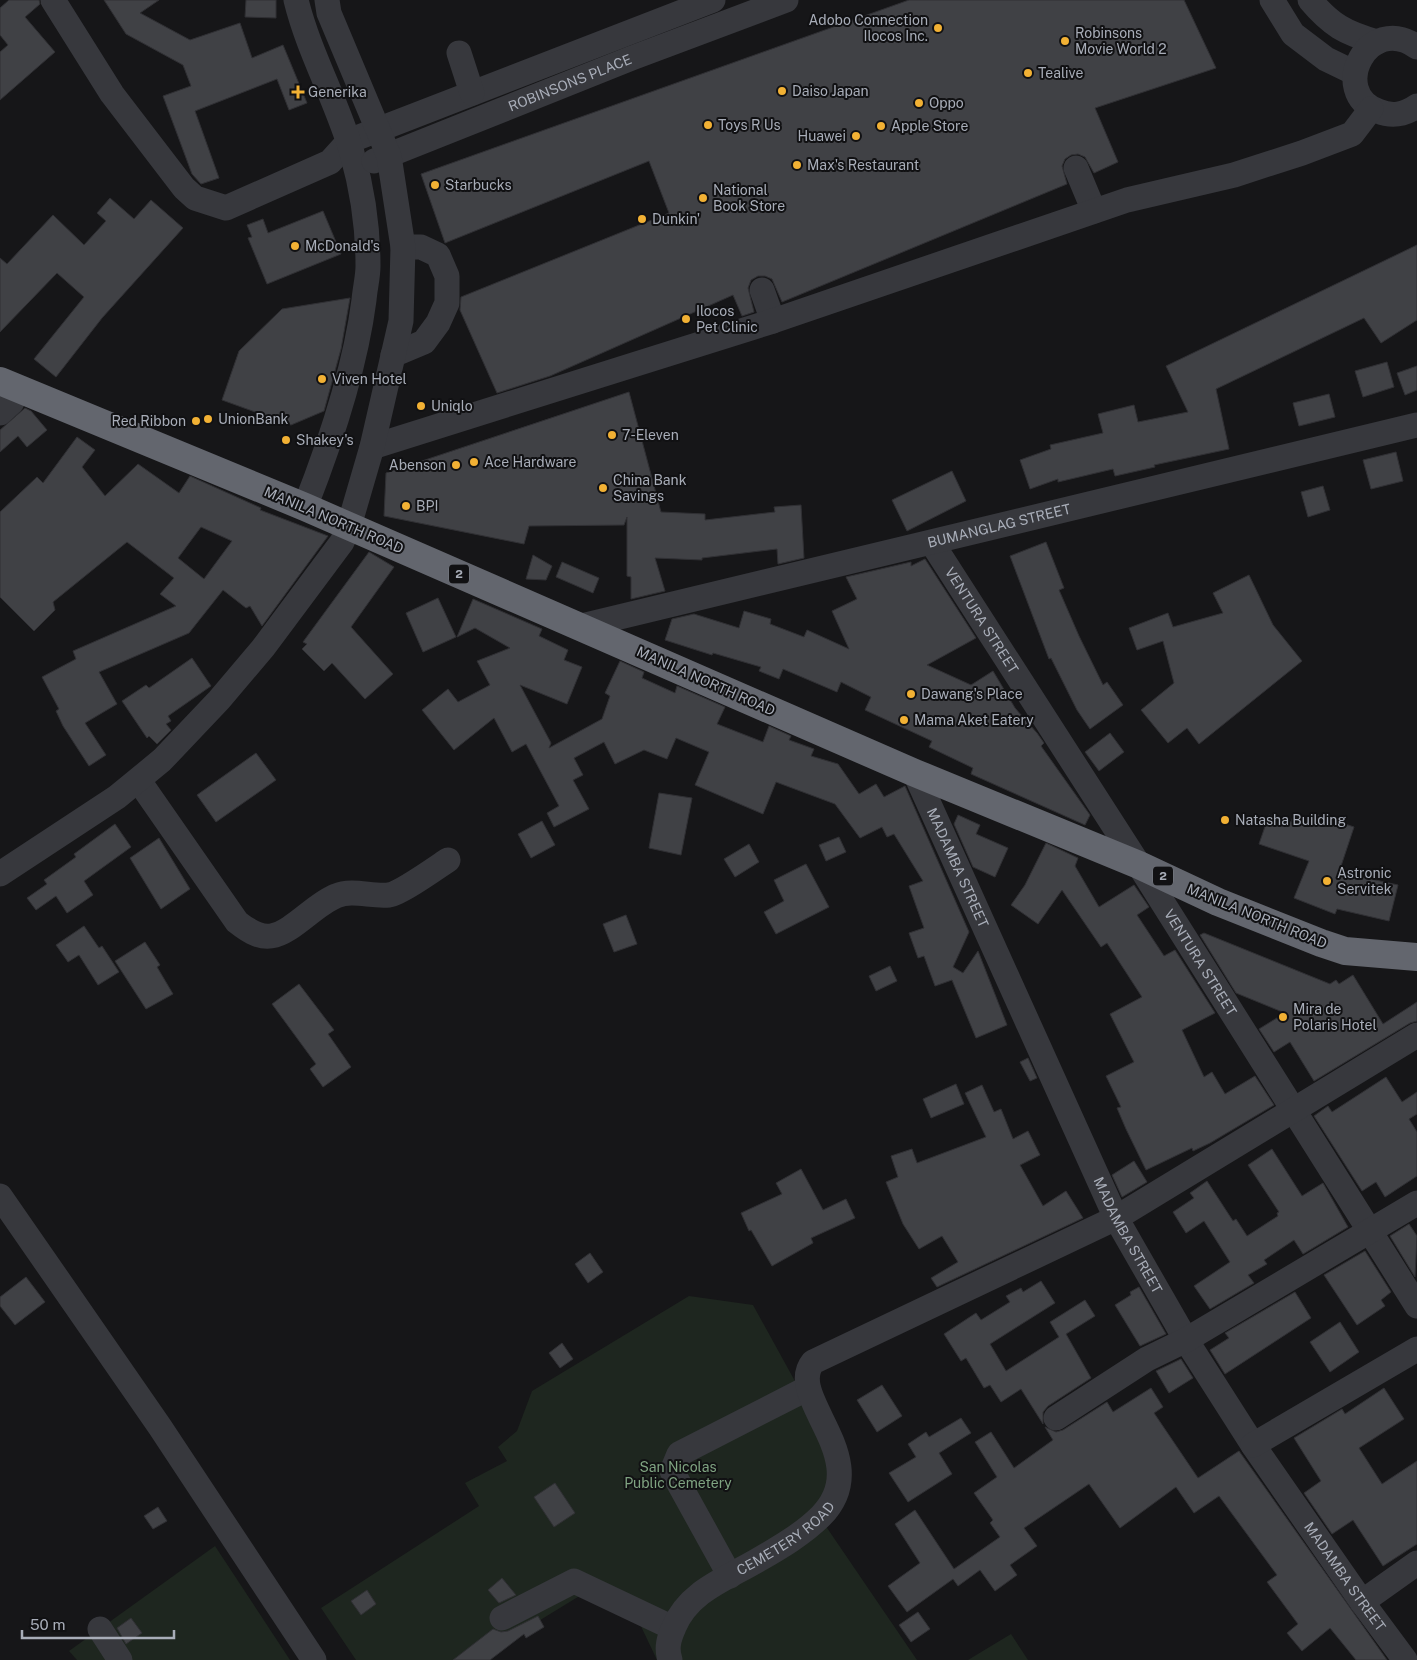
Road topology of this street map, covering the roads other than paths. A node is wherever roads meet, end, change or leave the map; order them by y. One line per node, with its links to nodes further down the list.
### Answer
1 (53, 0): 18 (street)
2 (296, 0): 16 (street)
3 (327, 0): 15 (street)
4 (786, 0): 17 (street, ROBINSONS PLACE)
5 (1272, 0): 11 (street)
6 (1310, 0): 8 (street)
7 (708, 1): 12 (street, ROBINSONS PLACE)
8 (1377, 42): 9 (street); 11 (street)
9 (1417, 47)
10 (459, 53): 12 (street)
11 (1355, 73): 14 (street)
12 (472, 93): 15 (street, ROBINSONS PLACE)
13 (1417, 106): 14 (street)
14 (1371, 108): 21 (street)
15 (379, 130): 16 (street, ROBINSONS PLACE); 17 (street)
16 (349, 141): 18 (street); 19 (street)
17 (389, 156): 19 (street, ROBINSONS PLACE); 22 (street)
18 (330, 162): 19 (street)
19 (356, 166): 30 (street)
20 (1076, 168): 21 (street)
21 (1094, 211): 24 (street)
22 (404, 246): 25 (street); 25 (street)
23 (762, 290): 24 (street)
24 (774, 321): 29 (street)
25 (394, 355): 29 (street)
26 (9, 385): 27 (street); 30 (highway, MANILA NORTH ROAD / 2)
27 (0, 413)
28 (1417, 425): 32 (street, BUMANGLAG STREET)
29 (372, 447): 31 (street)
30 (305, 507): 31 (highway, MANILA NORTH ROAD / 2)
31 (349, 526): 33 (highway, MANILA NORTH ROAD / 2); 35 (street)
32 (932, 543): 33 (street, BUMANGLAG STREET); 37 (street, VENTURA STREET)
33 (582, 626): 34 (highway, MANILA NORTH ROAD / 2)
34 (916, 773): 37 (highway, MANILA NORTH ROAD / 2); 44 (street, MADAMBA STREET)
35 (139, 781): 36 (street); 38 (street)
36 (448, 860)
37 (1139, 865): 39 (highway, MANILA NORTH ROAD / 2); 41 (street, VENTURA STREET)
38 (0, 874)
39 (1417, 957)
40 (1417, 1035): 41 (street)
41 (1294, 1110): 44 (street); 45 (street, VENTURA STREET)
42 (0, 1196): 59 (street)
43 (1417, 1203): 45 (street)
44 (1116, 1218): 47 (street, MADAMBA STREET); 49 (street)
45 (1370, 1233): 46 (street, VENTURA STREET); 47 (street)
46 (1417, 1306)
47 (1186, 1340): 50 (street); 51 (street, MADAMBA STREET)
48 (1417, 1349): 51 (street)
49 (808, 1388): 53 (street, CEMETERY ROAD); 53 (street)
50 (1056, 1418)
51 (1253, 1445): 54 (street, MADAMBA STREET)
52 (1417, 1563): 54 (street)
53 (730, 1576): 56 (street, CEMETERY ROAD)
54 (1362, 1602): 61 (street, MADAMBA STREET)
55 (502, 1618): 56 (street)
56 (673, 1628): 60 (street, CEMETERY ROAD)
57 (100, 1629): 58 (street)
58 (120, 1660)
59 (314, 1660)
60 (670, 1660)
61 (1405, 1660)

